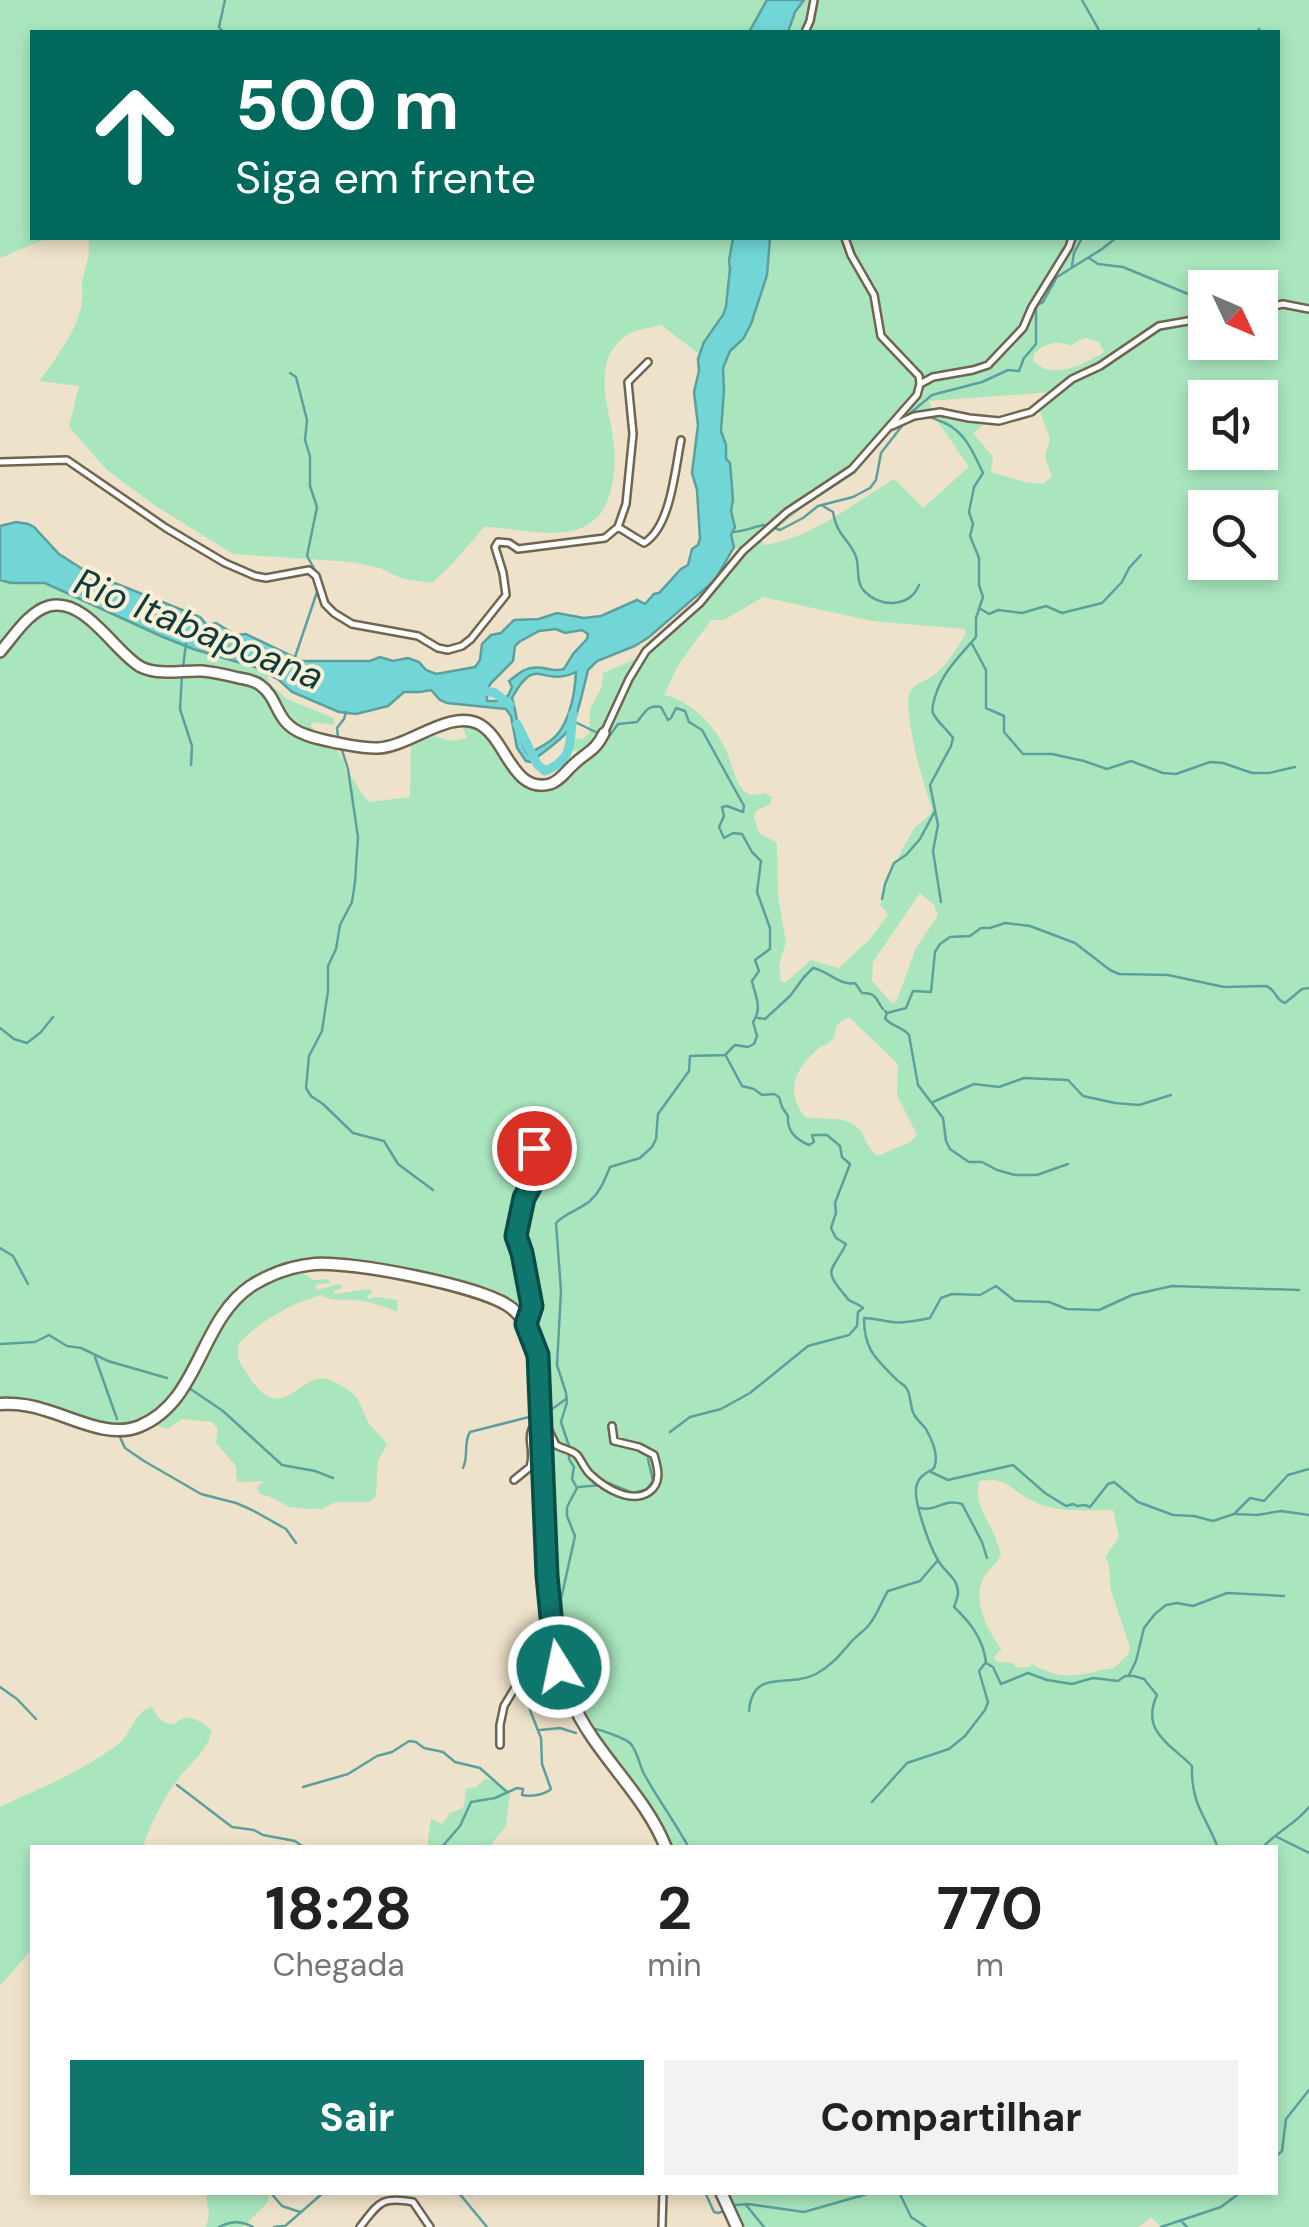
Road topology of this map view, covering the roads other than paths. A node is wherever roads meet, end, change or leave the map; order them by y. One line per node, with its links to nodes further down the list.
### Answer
1 (814, 0): 2 (street)
2 (806, 30)
3 (846, 240): 9 (street)
4 (1071, 240): 9 (street)
5 (1278, 305): 6 (street)
6 (1309, 308)
7 (1188, 321): 10 (street)
8 (648, 362): 13 (street)
9 (920, 384): 10 (street)
10 (889, 428): 15 (street)
11 (681, 440): 13 (street)
12 (0, 462): 13 (street)
13 (618, 527)
14 (0, 652): 15 (street)
15 (603, 736)
16 (534, 1148): 17 (street)
17 (526, 1324): 18 (main road); 19 (main road)
18 (0, 1404)
19 (542, 1417): 20 (street); 21 (street); 22 (main road)
20 (612, 1426)
21 (514, 1480)
22 (551, 1627): 23 (street); 24 (main road)
23 (500, 1746)
24 (665, 1845)
25 (662, 2195): 29 (street)
26 (721, 2195): 30 (main road)
27 (360, 2227): 28 (street)
28 (430, 2227)
29 (662, 2227)
30 (737, 2227)

